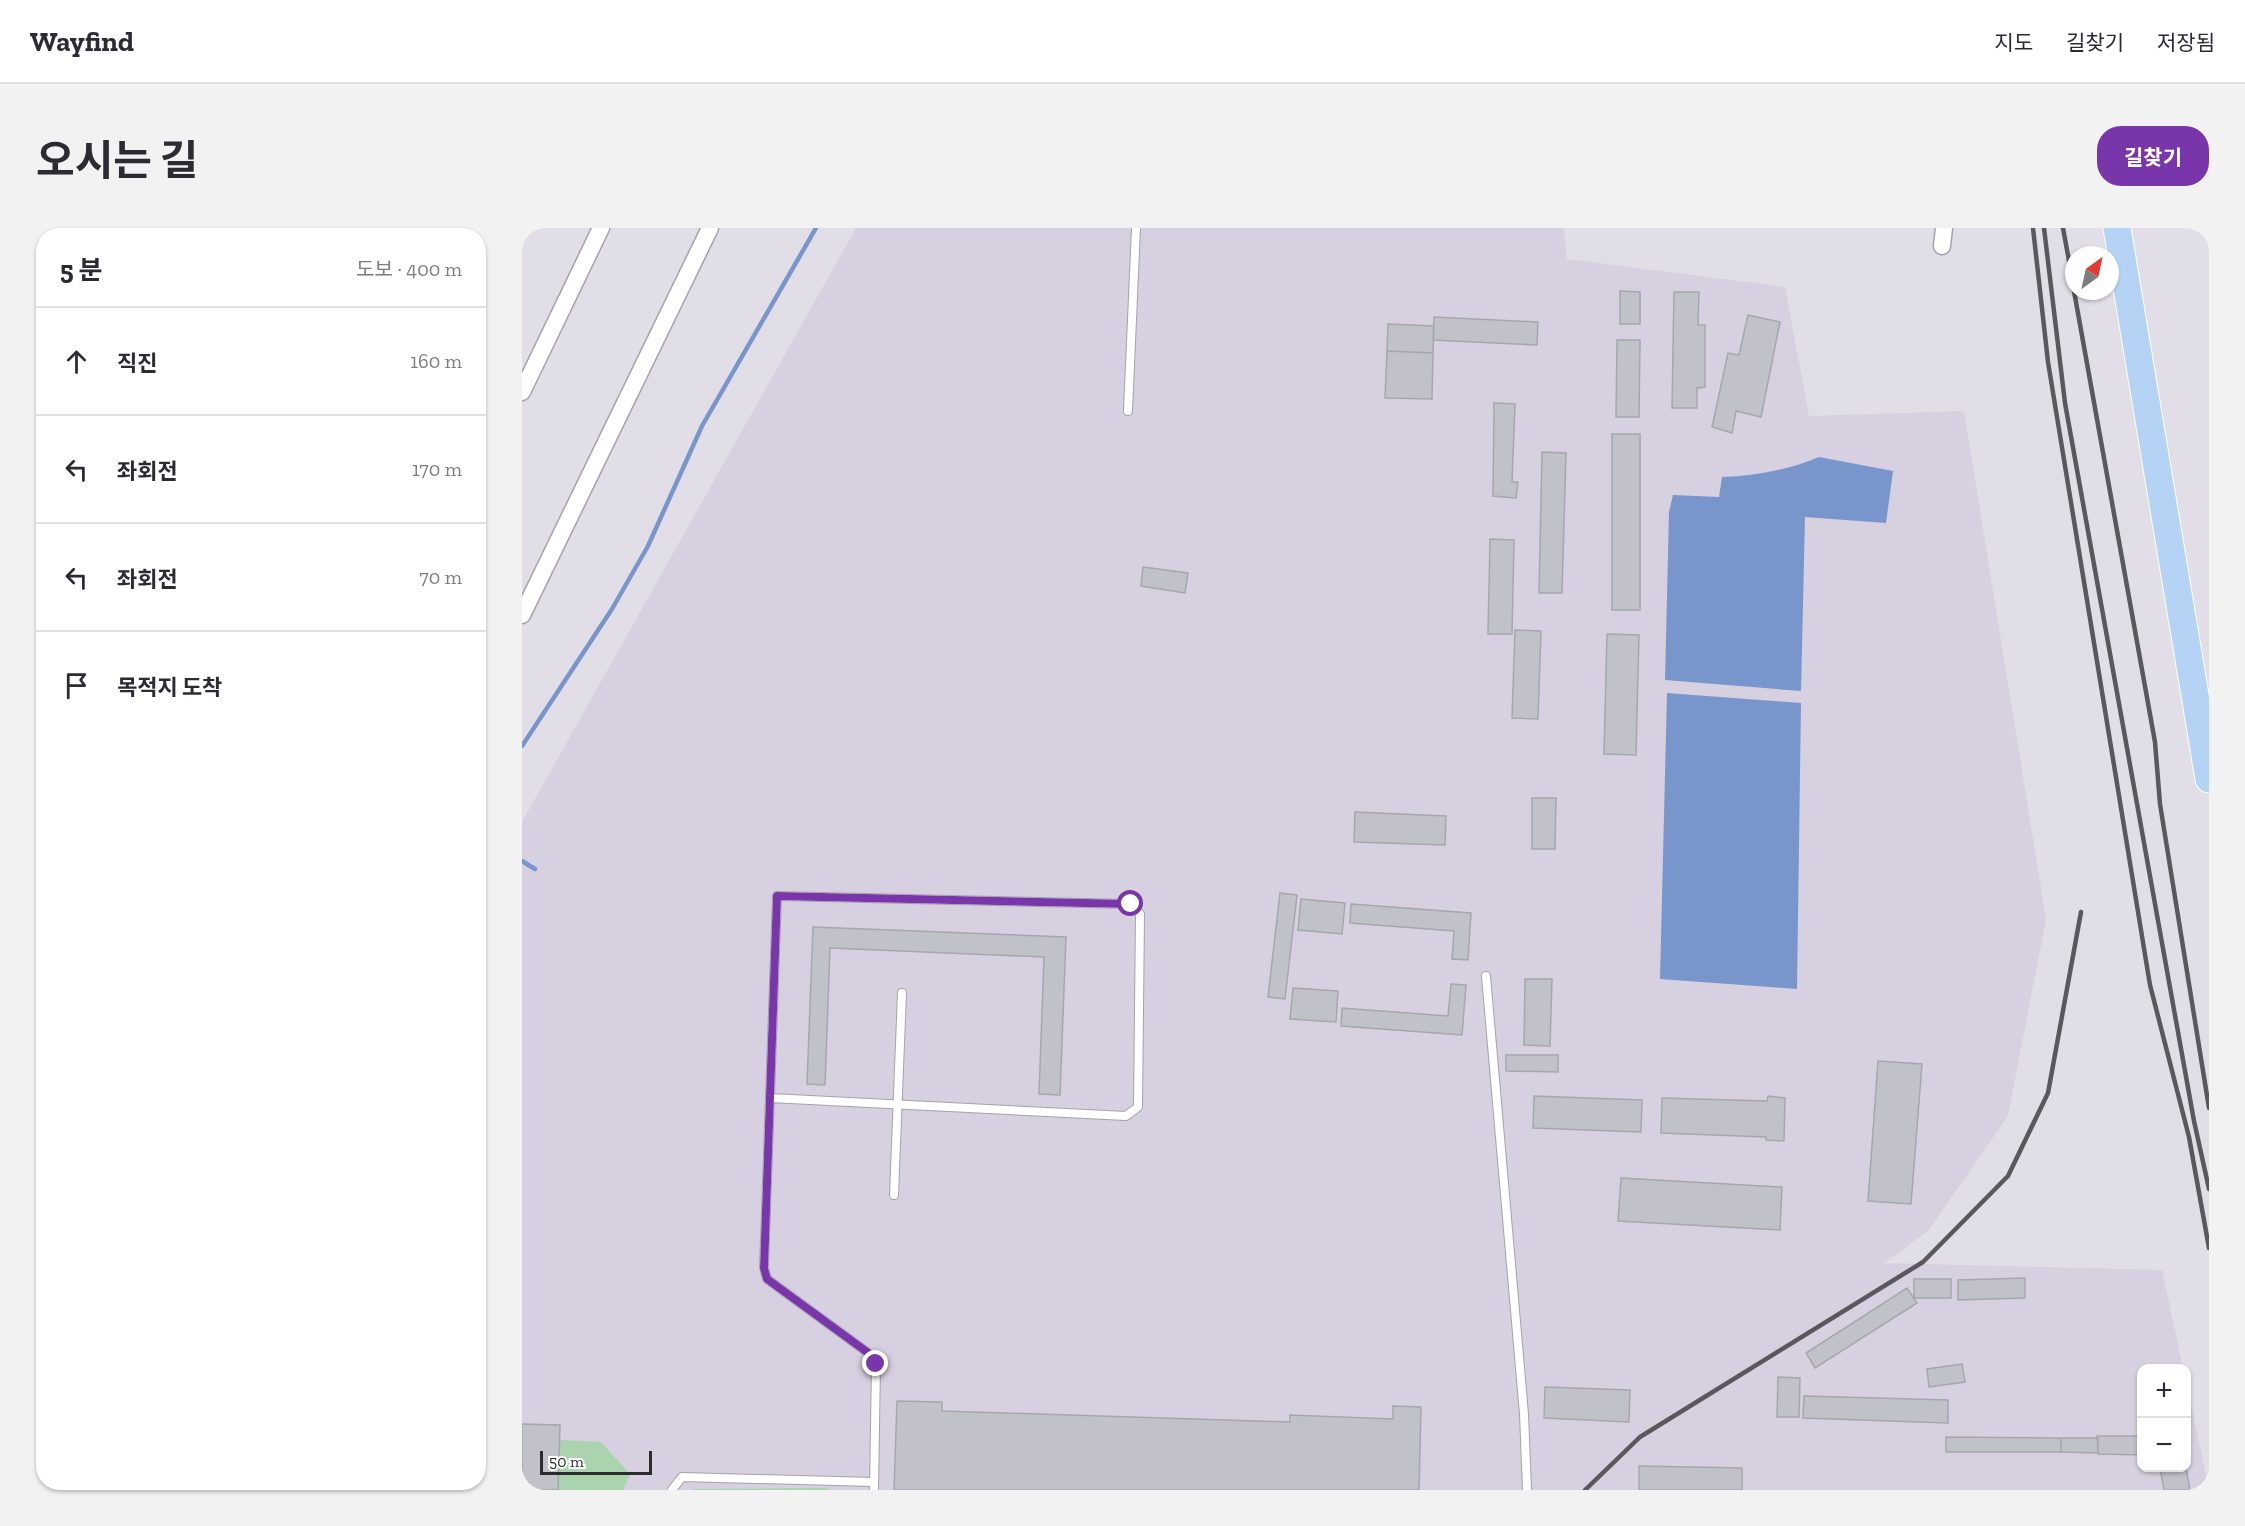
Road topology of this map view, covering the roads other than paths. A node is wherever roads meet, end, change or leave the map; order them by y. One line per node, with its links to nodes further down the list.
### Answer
1 (601, 228): 7 (street)
2 (710, 228): 9 (street)
3 (1136, 228): 8 (lane)
4 (1944, 228): 6 (street)
5 (2117, 228): 10 (main road)
6 (1942, 246)
7 (522, 392)
8 (1128, 411)
9 (522, 615)
10 (2209, 779)
11 (1486, 975): 18 (lane)
12 (902, 993): 14 (lane)
13 (770, 1098): 14 (lane); 14 (lane); 16 (lane)
14 (897, 1104): 15 (lane)
15 (894, 1195)
16 (874, 1486): 17 (lane)
17 (672, 1490)
18 (1527, 1490)

